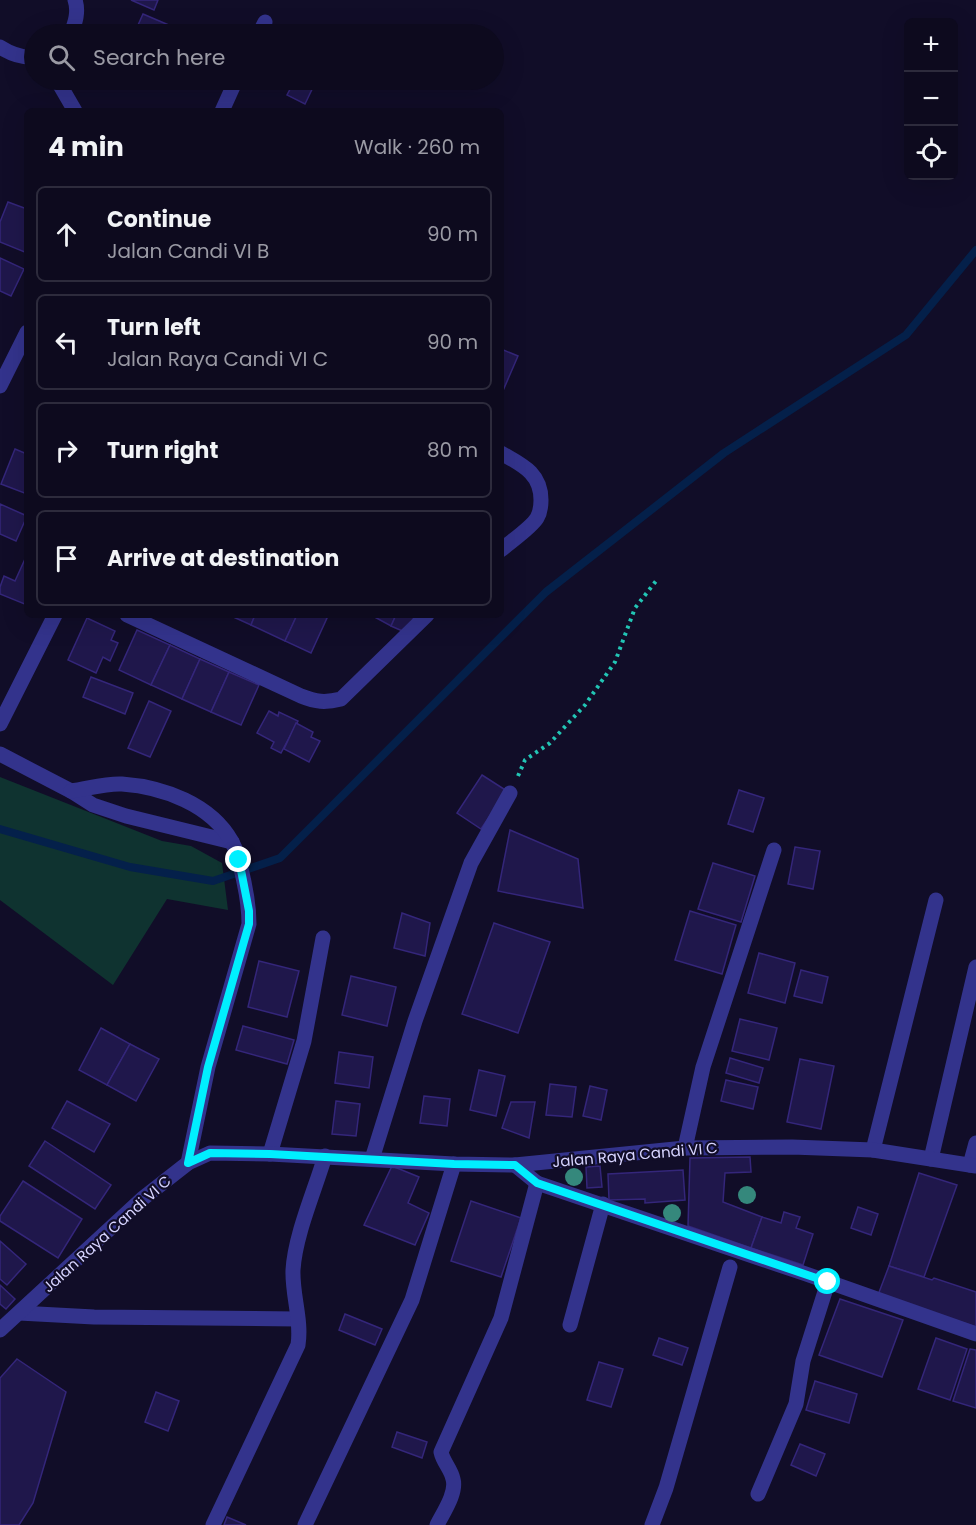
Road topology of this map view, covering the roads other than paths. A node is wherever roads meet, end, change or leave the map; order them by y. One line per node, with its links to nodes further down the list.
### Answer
1 (75, 0): 2 (street)
2 (75, 24)
3 (0, 47): 4 (street)
4 (24, 57)
5 (63, 90): 7 (street)
6 (231, 90): 8 (street)
7 (73, 108)
8 (223, 108)
9 (24, 338): 10 (street)
10 (0, 386)
11 (504, 455): 12 (street)
12 (504, 547)
13 (53, 618): 16 (street)
14 (134, 618): 15 (street)
15 (424, 618)
16 (0, 724)
17 (0, 754): 18 (street)
18 (71, 791): 20 (street); 20 (street)
19 (510, 793): 30 (street)
20 (232, 842): 32 (street)
21 (774, 850): 26 (street)
22 (936, 900): 27 (street)
23 (323, 938): 28 (street)
24 (976, 967): 31 (street)
25 (976, 1143): 35 (street)
26 (685, 1148): 27 (street, Jalan Raya Candi VI C); 34 (street, Jalan Raya Candi VI C)
27 (873, 1150): 31 (street, Jalan Raya Candi VI C)
28 (270, 1154): 29 (street, Jalan Raya Candi VI C); 32 (street, Jalan Raya Candi VI C)
29 (325, 1156): 30 (street, Jalan Raya Candi VI C); 41 (street)
30 (372, 1159): 33 (street, Jalan Raya Candi VI C)
31 (931, 1159): 35 (street, Jalan Raya Candi VI C)
32 (188, 1163): 40 (street, Jalan Raya Candi VI C)
33 (454, 1164): 34 (street, Jalan Raya Candi VI C); 47 (street)
34 (515, 1165): 36 (street)
35 (973, 1165)
36 (537, 1183): 37 (street); 48 (street)
37 (603, 1204): 39 (street); 42 (street)
38 (730, 1267): 49 (street)
39 (828, 1282): 44 (street); 45 (street)
40 (19, 1313): 41 (street); 43 (street, Jalan Raya Candi VI C)
41 (297, 1319): 46 (street)
42 (570, 1325)
43 (0, 1330)
44 (976, 1334)
45 (758, 1494)
46 (213, 1525)
47 (305, 1525)
48 (437, 1525)
49 (652, 1525)

